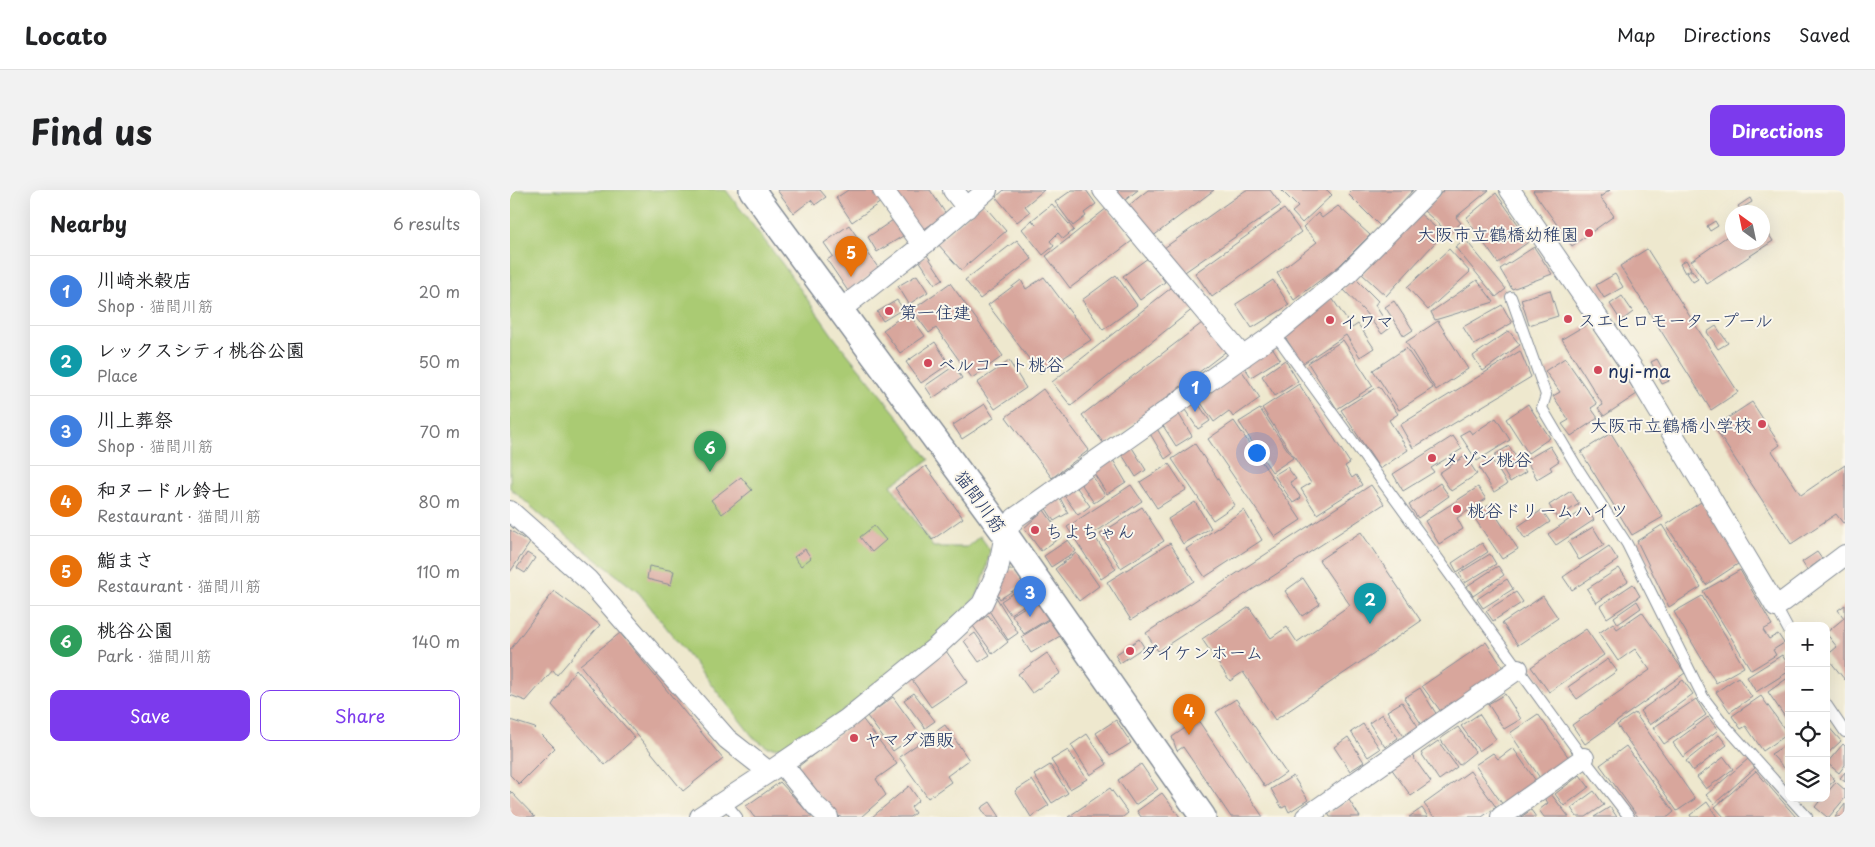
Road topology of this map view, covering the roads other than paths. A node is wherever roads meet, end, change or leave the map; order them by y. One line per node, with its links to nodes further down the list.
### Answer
1 (752, 190): 11 (street, 猫間川筋)
2 (883, 190): 9 (street)
3 (953, 190): 8 (street)
4 (987, 190): 8 (street)
5 (1103, 190): 13 (street)
6 (1430, 190): 12 (street)
7 (1510, 190): 17 (street)
8 (967, 208): 9 (street)
9 (923, 245): 11 (street)
10 (1512, 296): 24 (lane)
11 (840, 310): 15 (street, 猫間川筋)
12 (1275, 334): 13 (street); 19 (lane)
13 (1242, 357): 15 (street)
14 (510, 511): 23 (street)
15 (1005, 534): 23 (street); 29 (street, 猫間川筋)
16 (1845, 555): 17 (street)
17 (1776, 607): 18 (lane)
18 (1785, 624)
19 (1518, 669): 22 (lane); 30 (street)
20 (1830, 710): 21 (lane)
21 (1845, 732)
22 (1584, 758): 31 (street); 32 (lane)
23 (776, 768): 26 (street); 28 (street)
24 (1785, 793)
25 (1794, 802): 33 (lane)
26 (731, 809): 27 (street)
27 (700, 817)
28 (828, 817)
29 (1203, 817)
30 (1306, 817)
31 (1502, 817)
32 (1629, 817)
33 (1807, 817)

